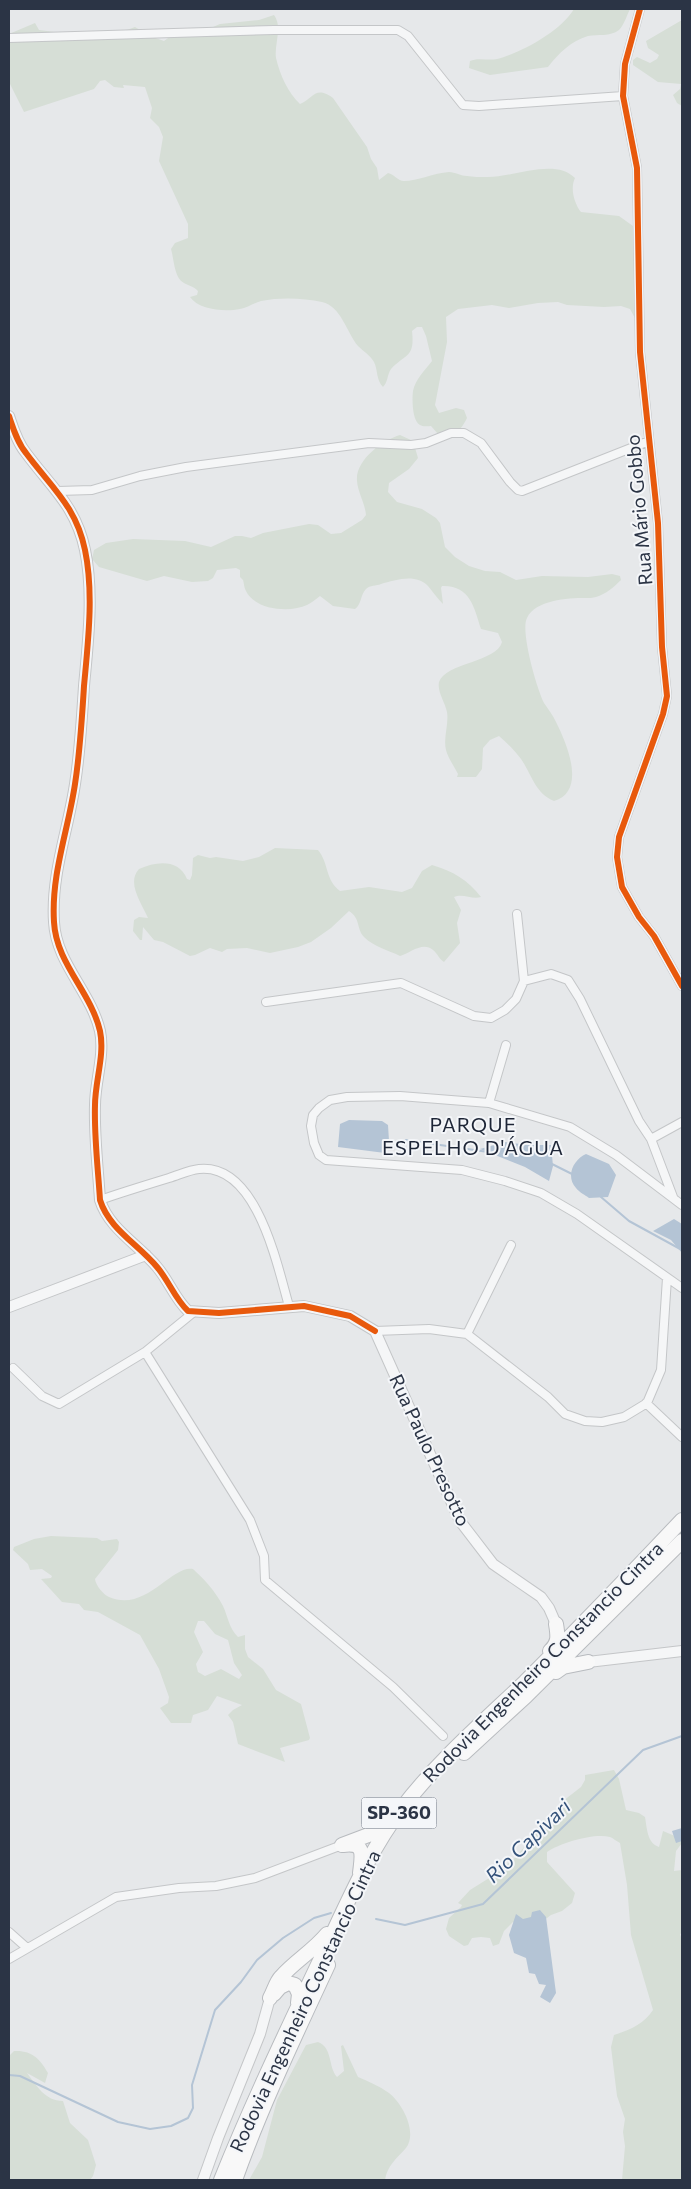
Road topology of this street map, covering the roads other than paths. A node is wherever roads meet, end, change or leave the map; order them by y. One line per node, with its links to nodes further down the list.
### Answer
1 (640, 9): 3 (street, Rua Mário Gobbo)
2 (9, 38): 3 (street)
3 (622, 96): 5 (street, Rua Mário Gobbo)
4 (9, 416): 6 (street)
5 (649, 441): 6 (street); 9 (street, Rua Mário Gobbo)
6 (58, 491): 16 (street)
7 (517, 914): 8 (street)
8 (524, 981): 10 (street); 14 (street)
9 (682, 986)
10 (266, 1002)
11 (506, 1045): 12 (street)
12 (488, 1102): 15 (street); 20 (street)
13 (682, 1122): 14 (street)
14 (651, 1139): 15 (street)
15 (674, 1199): 17 (street)
16 (100, 1200): 19 (street); 23 (street)
17 (682, 1205)
18 (512, 1245): 26 (street)
19 (146, 1255): 22 (street); 24 (street)
20 (667, 1278): 21 (street); 29 (street)
21 (682, 1288)
22 (9, 1306)
23 (289, 1306): 24 (street); 25 (street)
24 (194, 1312): 27 (street)
25 (375, 1332): 26 (street); 34 (street, Rua Paulo Presotto)
26 (467, 1334): 29 (street)
27 (146, 1352): 28 (street); 39 (street)
28 (13, 1368)
29 (646, 1403): 30 (street)
30 (682, 1437)
31 (682, 1520): 33 (highway, Rodovia Engenheiro Constancio Cintra / SP-360)
32 (682, 1541): 33 (highway, Rodovia Engenheiro Constancio Cintra / SP-360)
33 (593, 1622): 34 (highway); 36 (highway); 37 (highway, Rodovia Engenheiro Constancio Cintra / SP-360); 38 (highway, Rodovia Engenheiro Constancio Cintra / SP-360)
34 (556, 1624): 37 (highway)
35 (682, 1651): 36 (street)
36 (588, 1662): 38 (highway)
37 (526, 1681): 40 (highway, Rodovia Engenheiro Constancio Cintra / SP-360)
38 (526, 1696): 51 (highway, Rodovia Engenheiro Constancio Cintra / SP-360)
39 (442, 1736)
40 (417, 1789): 41 (highway); 42 (highway, Rodovia Engenheiro Constancio Cintra / SP-360)
41 (342, 1845): 42 (highway); 45 (street)
42 (360, 1878): 43 (highway, Rodovia Engenheiro Constancio Cintra / SP-360)
43 (342, 1915): 47 (highway); 48 (highway, Rodovia Engenheiro Constancio Cintra / SP-360)
44 (9, 1932): 45 (street)
45 (27, 1948): 46 (street)
46 (9, 1959)
47 (270, 1998): 48 (highway); 49 (street)
48 (298, 2006): 50 (highway, Rodovia Engenheiro Constancio Cintra / SP-360)
49 (203, 2180)
50 (220, 2180)
51 (235, 2180)

